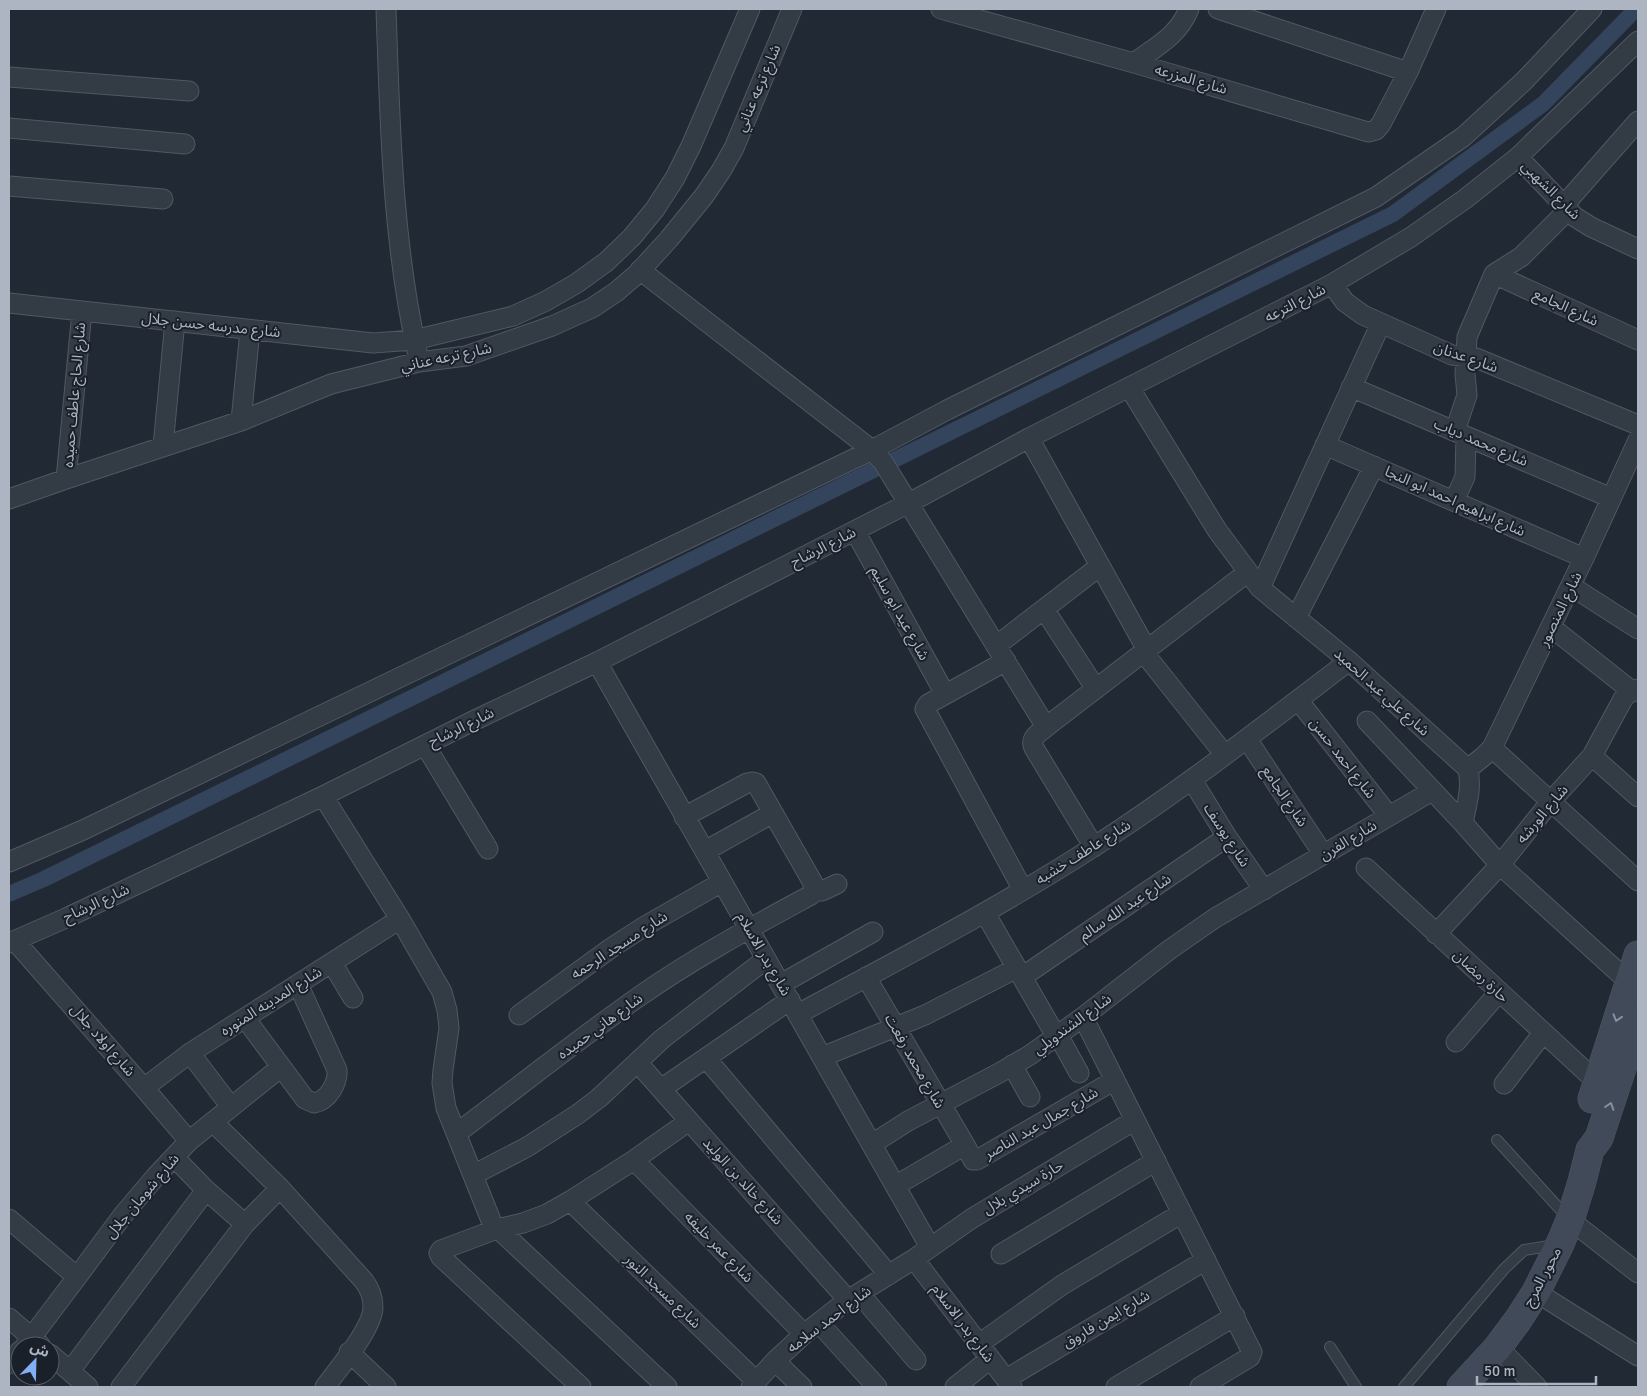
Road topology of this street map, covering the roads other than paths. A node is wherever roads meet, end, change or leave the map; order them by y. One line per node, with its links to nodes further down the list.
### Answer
1 (386, 9): 31 (street)
2 (750, 9): 31 (street, شارع ترعه عناني)
3 (792, 9): 23 (street, شارع ترعه عناني)
4 (942, 9): 11 (street, شارع المزرعه)
5 (1189, 9): 11 (street)
6 (1218, 9): 9 (street)
7 (1592, 9): 44 (street)
8 (1433, 10): 12 (street, شارع المزرعه)
9 (1269, 17): 12 (street)
10 (1638, 40): 18 (street, شارع الترعه)
11 (1134, 63): 12 (street, شارع المزرعه)
12 (1408, 72)
13 (9, 76): 14 (street)
14 (189, 91)
15 (1638, 121): 21 (street)
16 (9, 128): 17 (street)
17 (185, 144)
18 (1518, 157): 21 (street, شارع الشهبي); 25 (street, شارع الترعه)
19 (9, 186): 20 (street)
20 (163, 199)
21 (1566, 208): 22 (street, شارع الشهبي); 24 (street)
22 (1638, 249)
23 (640, 270): 34 (street, شارع ترعه عناني); 44 (street)
24 (1494, 274): 32 (street, شارع الجامع); 33 (street)
25 (1332, 284): 29 (street, شارع عدنان); 35 (street, شارع الترعه)
26 (9, 303): 27 (street, شارع مدرسه حسن جلال)
27 (82, 311): 28 (street, شارع مدرسه حسن جلال); 46 (street, شارع الحاج عاطف حميده)
28 (175, 321): 30 (street, شارع مدرسه حسن جلال); 43 (street)
29 (1381, 323): 33 (street, شارع عدنان); 36 (street)
30 (250, 330): 31 (street, شارع مدرسه حسن جلال); 37 (street)
31 (414, 340): 34 (street)
32 (1638, 340)
33 (1466, 356): 38 (street, شارع عدنان); 39 (street)
34 (419, 362): 37 (street, شارع ترعه عناني)
35 (1129, 386): 40 (street, شارع الترعه); 54 (street, شارع علي عبد الحميد)
36 (1351, 387): 39 (street, شارع محمد دياب); 42 (street)
37 (241, 421): 43 (street, شارع ترعه عناني)
38 (1638, 425)
39 (1460, 434): 47 (street, شارع محمد دياب); 49 (street)
40 (1029, 438): 50 (street, شارع الترعه); 53 (street)
41 (1638, 440): 47 (street, شارع المنصور)
42 (1325, 445): 45 (street, شارع ابراهيم احمد ابو النجا); 56 (street)
43 (163, 446): 46 (street, شارع ترعه عناني)
44 (878, 456): 50 (street); 92 (street)
45 (1374, 466): 49 (street, شارع ابراهيم احمد ابو النجا); 58 (street)
46 (66, 479): 48 (street, شارع ترعه عناني)
47 (1611, 498): 52 (street, شارع المنصور)
48 (9, 499)
49 (1454, 501): 52 (street, شارع ابراهيم احمد ابو النجا)
50 (909, 503): 51 (street, شارع الرشاح); 63 (street)
51 (855, 531): 64 (street, شارع الرشاح); 67 (street, شارع عيد ابو سليم)
52 (1584, 558): 55 (street, شارع المنصور)
53 (1100, 566): 57 (street); 62 (street)
54 (1248, 572): 56 (street, شارع علي عبد الحميد); 62 (street)
55 (1571, 586): 59 (street, شارع المنصور); 60 (street)
56 (1260, 588): 58 (street, شارع علي عبد الحميد)
57 (1044, 609): 61 (street); 66 (street)
58 (1296, 618): 65 (street, شارع علي عبد الحميد)
59 (1551, 628): 68 (street); 74 (street, شارع المنصور)
60 (1638, 629)
61 (1005, 639)
62 (1145, 652): 66 (street); 75 (street)
63 (1006, 661): 67 (street); 71 (street)
64 (597, 662): 73 (street, شارع الرشاح); 85 (street, شارع بدر الاسلام)
65 (1349, 662): 69 (street, شارع عاطف خشبه); 77 (street, شارع علي عبد الحميد)
66 (1096, 689): 71 (street)
67 (946, 694): 98 (street)
68 (1635, 694): 76 (street, شارع الورشه)
69 (1298, 700): 72 (street, شارع عاطف خشبه); 84 (street, شارع احمد حسن)
70 (1367, 721): 79 (street)
71 (1046, 727): 88 (street)
72 (1247, 739): 75 (street, شارع عاطف خشبه); 91 (street, شارع الجامع)
73 (425, 745): 80 (street, شارع الرشاح); 89 (street)
74 (1492, 748): 77 (street, شارع المنصور); 82 (street)
75 (1225, 755): 78 (street, شارع عاطف خشبه)
76 (1592, 756): 81 (street); 82 (street, شارع الورشه)
77 (1468, 769): 86 (street)
78 (1192, 780): 87 (street, شارع يوسف); 88 (street, شارع عاطف خشبه)
79 (1432, 791): 84 (street, شارع الفرن); 86 (street)
80 (324, 796): 102 (street); 106 (street, شارع الرشاح)
81 (1638, 797)
82 (1551, 801): 93 (street, شارع الورشه); 95 (street)
83 (773, 813): 85 (street); 90 (street); 100 (street)
84 (1389, 816): 91 (street, شارع الفرن)
85 (684, 817): 90 (street, شارع بدر الاسلام)
86 (1463, 823): 93 (street)
87 (1227, 837): 99 (street, شارع يوسف); 110 (street, شارع عبد الله سالم)
88 (1094, 846): 98 (street, شارع عاطف خشبه)
89 (488, 849)
90 (705, 851): 96 (street, شارع بدر الاسلام)
91 (1323, 854): 99 (street, شارع الفرن)
92 (9, 862)
93 (1500, 865): 105 (street, شارع الورشه); 112 (street)
94 (1366, 868): 105 (street, حارة رمضان)
95 (1638, 881)
96 (722, 882): 103 (street, شارع بدر الاسلام); 117 (street, شارع مسجد الرحمه)
97 (838, 884): 100 (street, شارع هاني حميده)
98 (1023, 890): 101 (street, شارع عاطف خشبه)
99 (1264, 890): 118 (street, شارع الشندويلي)
100 (813, 892): 103 (street, شارع هاني حميده)
101 (985, 913): 110 (street); 111 (street, شارع عاطف خشبه)
102 (400, 919): 109 (street, شارع المدينه المنوره); 143 (street)
103 (749, 928): 108 (street, شارع بدر الاسلام); 143 (street, شارع هاني حميده)
104 (873, 932): 116 (street)
105 (1436, 934): 114 (street, حارة رمضان)
106 (12, 942): 135 (street, شارع اولاد جلال)
107 (1638, 955): 112 (main road, محور المرج)
108 (766, 959): 116 (street, شارع بدر الاسلام); 128 (street)
109 (332, 963): 113 (street, شارع المدينه المنوره); 115 (street)
110 (1019, 973): 121 (street, شارع عبد الله سالم); 123 (street)
111 (866, 977): 116 (street, شارع عاطف خشبه); 121 (street, شارع محمد رفعت)
112 (1628, 982): 133 (main road, محور المرج, one-way to 133)
113 (298, 984): 119 (street, شارع المدينه المنوره); 130 (street)
114 (1499, 992): 122 (street, حارة رمضان); 124 (street)
115 (353, 998)
116 (790, 999): 126 (street, شارع بدر الاسلام); 127 (street)
117 (520, 1015)
118 (1083, 1017): 123 (street, شارع الشندويلي); 132 (street)
119 (245, 1018): 125 (street, شارع المدينه المنوره); 130 (street)
120 (1638, 1020): 148 (main road, محور المرج, one-way to 120)
121 (895, 1027): 126 (street, شارع عبد الله سالم); 138 (street, شارع محمد رفعت)
122 (1543, 1033): 133 (street, حارة رمضان); 134 (street)
123 (1057, 1035): 129 (street, شارع الشندويلي); 131 (street)
124 (1456, 1042)
125 (190, 1052): 135 (street, شارع المدينه المنوره); 139 (street)
126 (822, 1057): 146 (street, شارع بدر الاسلام)
127 (706, 1058): 136 (street); 167 (street)
128 (637, 1062): 136 (street, شارع خالد بن الوليد); 152 (street)
129 (1012, 1065): 137 (street); 138 (street, شارع الشندويلي)
130 (281, 1067): 139 (street, شارع شومان جلال)
131 (1079, 1073)
132 (1115, 1080): 141 (street); 147 (street, شارع جمال عبد الناصر)
133 (1597, 1082): 148 (main road, محور المرج)
134 (1504, 1084)
135 (144, 1088): 145 (street, شارع اولاد جلال)
136 (662, 1089): 140 (street, شارع خالد بن الوليد)
137 (1030, 1097)
138 (940, 1104): 146 (street, شارع الشندويلي); 147 (street, شارع محمد رفعت)
139 (231, 1107): 142 (street, شارع شومان جلال)
140 (689, 1120): 150 (street); 170 (street, شارع خالد بن الوليد)
141 (1135, 1120): 151 (street); 162 (street, حارة سيدي بلال)
142 (213, 1122): 145 (street, شارع شومان جلال); 154 (street)
143 (457, 1133): 152 (street)
144 (1497, 1140): 161 (lane)
145 (189, 1142): 149 (street, شارع شومان جلال)
146 (872, 1144): 153 (street, شارع بدر الاسلام)
147 (965, 1146): 153 (street, شارع جمال عبد الناصر)
148 (1590, 1150): 161 (main road, محور المرج)
149 (174, 1157): 155 (street); 168 (street, شارع شومان جلال)
150 (634, 1160): 156 (street); 173 (street, شارع عمر خليفه)
151 (1156, 1162): 157 (street); 163 (street)
152 (474, 1175): 160 (street)
153 (895, 1186): 162 (street, شارع بدر الاسلام)
154 (280, 1188): 159 (street); 179 (street)
155 (206, 1190): 159 (street); 185 (street)
156 (570, 1201): 160 (street); 187 (street, شارع مسجد النور)
157 (1182, 1213): 165 (street); 176 (street)
158 (9, 1220): 168 (street)
159 (244, 1224): 188 (street)
160 (497, 1229): 191 (street); 192 (street)
161 (1565, 1232): 166 (street); 169 (main road, محور المرج); 199 (lane)
162 (930, 1247): 164 (street, حارة سيدي بلال)
163 (1001, 1254)
164 (914, 1259): 167 (street, شارع احمد سلامه); 176 (street, شارع بدر الاسلام)
165 (1206, 1260): 171 (street); 186 (street, شارع ايمن فاروق)
166 (1638, 1273)
167 (889, 1275): 170 (street, شارع احمد سلامه)
168 (78, 1278): 175 (street, شارع شومان جلال)
169 (1536, 1292): 178 (main road, محور المرج); 180 (street)
170 (854, 1296): 173 (street, شارع احمد سلامه); 182 (street, شارع خالد بن الوليد)
171 (1235, 1316): 196 (street); 197 (street)
172 (9, 1318): 174 (street)
173 (812, 1328): 183 (street, شارع احمد سلامه); 194 (street, شارع عمر خليفه)
174 (22, 1336)
175 (36, 1336)
176 (978, 1344): 181 (street, شارع بدر الاسلام)
177 (1330, 1347): 198 (lane)
178 (1498, 1347): 200 (main road, محور المرج); 201 (street)
179 (350, 1352): 189 (street); 190 (street)
180 (1638, 1356)
181 (990, 1359): 186 (street, شارع بدر الاسلام); 195 (street)
182 (916, 1360)
183 (775, 1361): 187 (street, شارع احمد سلامه); 193 (street)
184 (60, 1364): 185 (street)
185 (78, 1381)
186 (1009, 1383)
187 (754, 1384)
188 (121, 1387)
189 (325, 1387)
190 (386, 1387)
191 (581, 1387)
192 (667, 1387)
193 (802, 1387)
194 (877, 1387)
195 (955, 1387)
196 (1116, 1387)
197 (1200, 1387)
198 (1356, 1387)
199 (1404, 1387)
200 (1461, 1387)
201 (1537, 1387)

